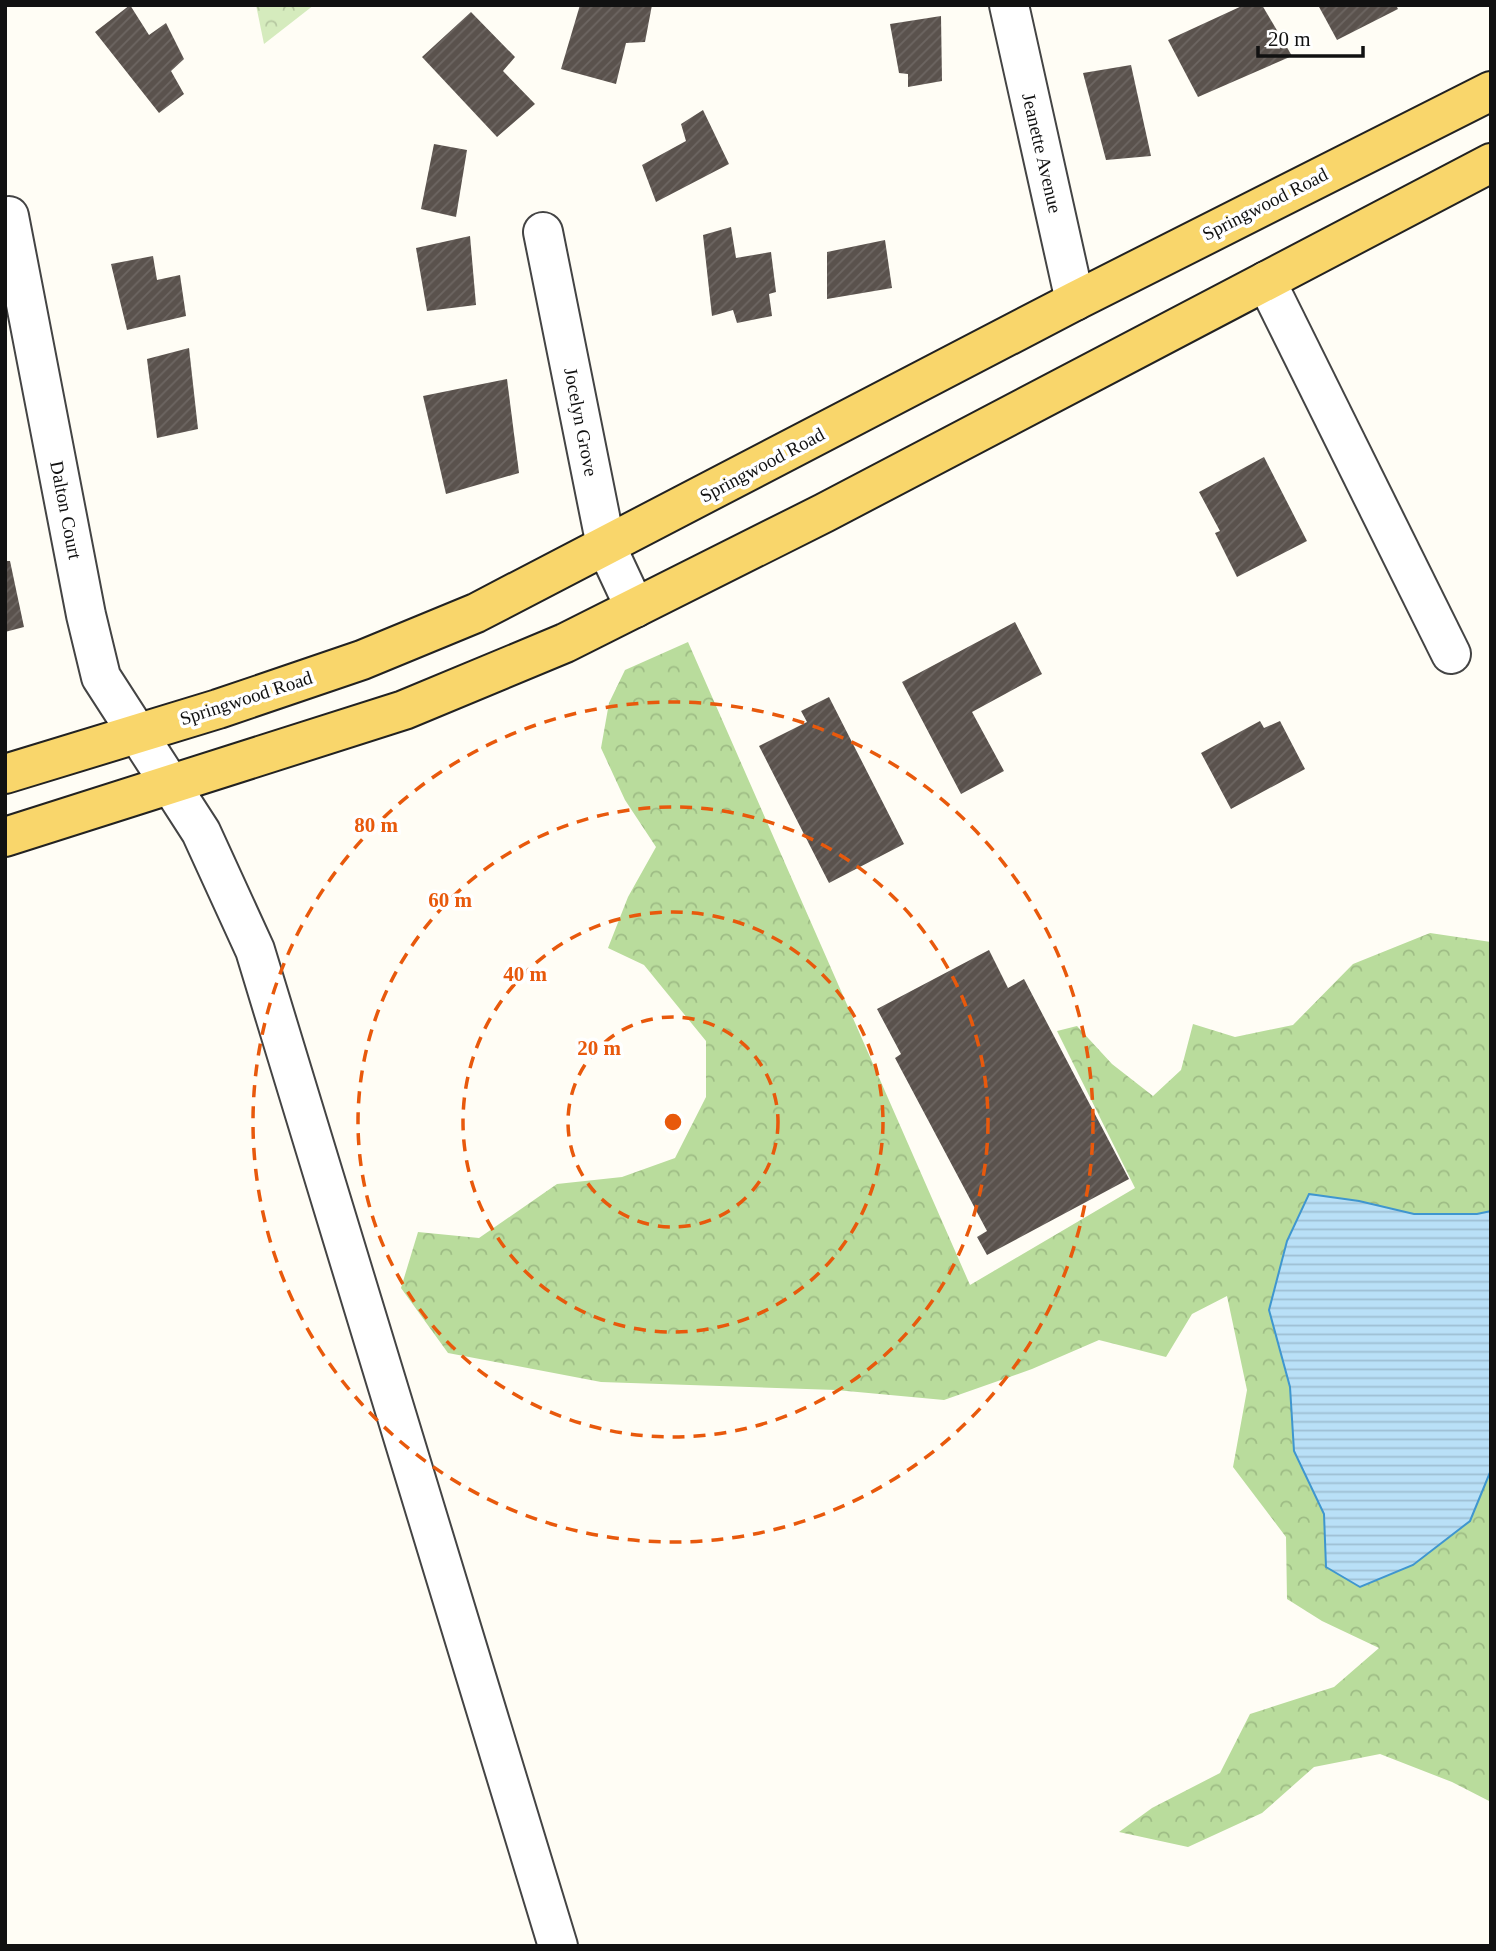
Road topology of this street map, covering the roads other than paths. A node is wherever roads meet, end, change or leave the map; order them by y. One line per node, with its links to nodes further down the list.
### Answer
1 (1009, 5): 7 (street, Jeanette Avenue)
2 (1491, 90): 7 (main road, Springwood Road)
3 (1491, 163): 6 (main road)
4 (9, 216): 11 (street, Dalton Court)
5 (542, 232): 8 (street, Jocelyn Grove)
6 (1266, 281): 9 (main road); 10 (street)
7 (1074, 301): 8 (main road, Springwood Road)
8 (606, 547): 9 (street, Jocelyn Grove); 11 (main road, Springwood Road)
9 (635, 608): 13 (main road)
10 (1451, 654)
11 (137, 732): 12 (main road, Springwood Road); 13 (street, Dalton Court)
12 (5, 774)
13 (170, 785): 14 (main road); 15 (street, Dalton Court)
14 (5, 837)
15 (558, 1946)

